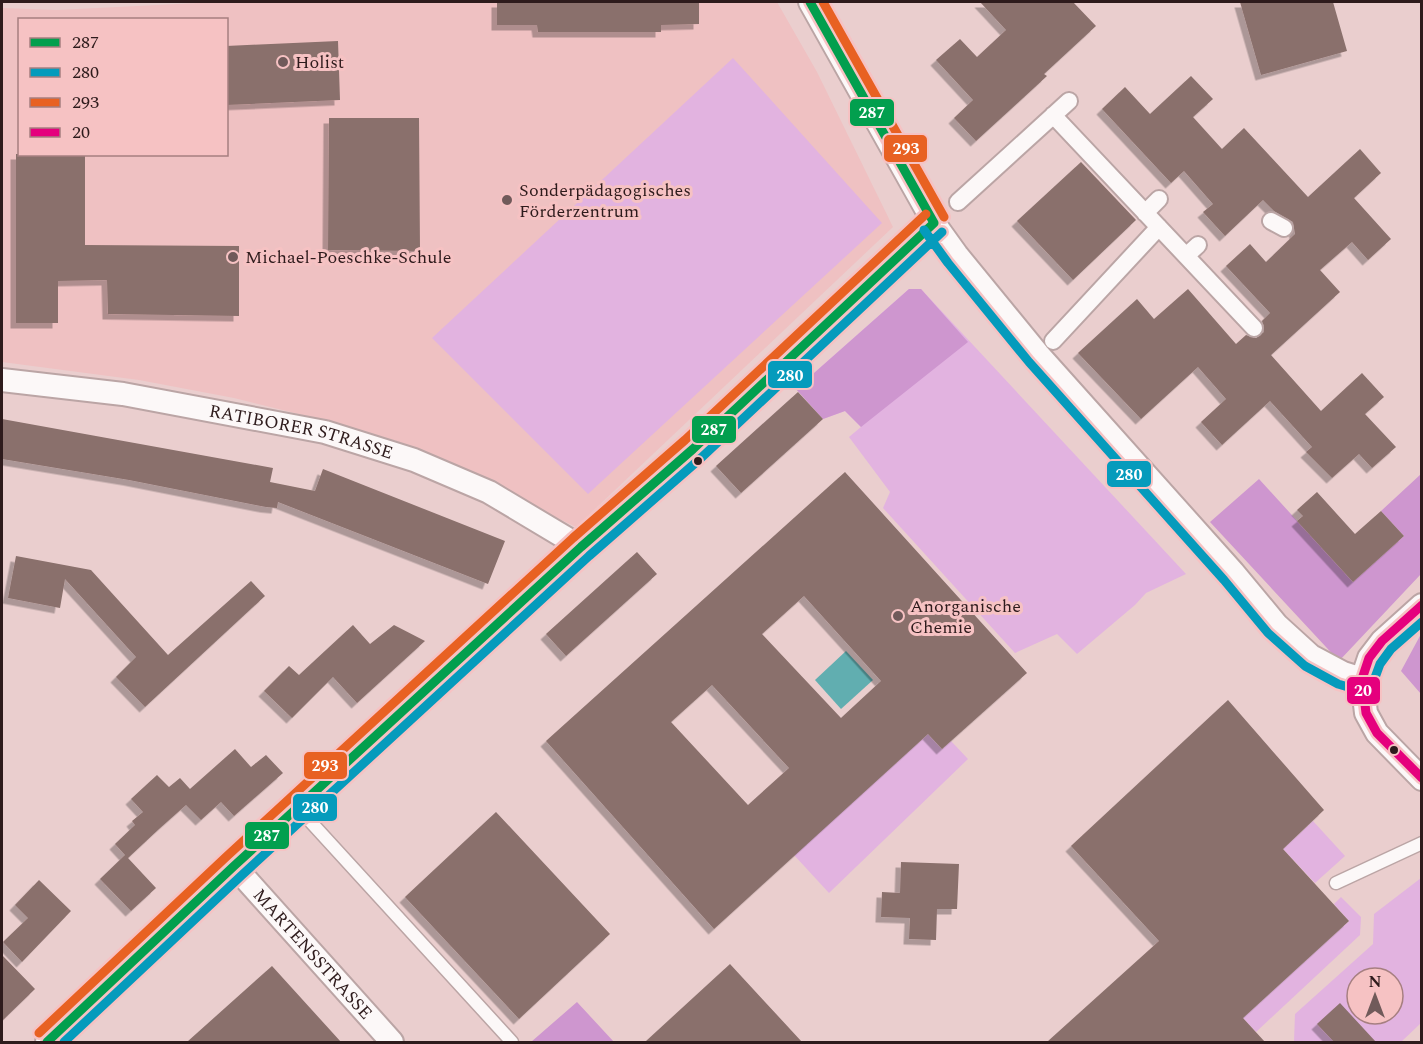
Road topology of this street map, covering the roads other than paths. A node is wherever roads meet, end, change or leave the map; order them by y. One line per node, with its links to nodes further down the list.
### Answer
1 (810, 2): 7 (street)
2 (1069, 101): 3 (street)
3 (1053, 116): 4 (street); 6 (street)
4 (964, 194)
5 (1159, 199): 6 (street)
6 (1145, 213): 8 (street)
7 (934, 223): 12 (street); 14 (street)
8 (1159, 227): 9 (street); 10 (street)
9 (1250, 326)
10 (1053, 341)
11 (2, 380): 12 (street, RATIBORER STRASSE)
12 (581, 548): 16 (street)
13 (1422, 605): 14 (street)
14 (1362, 679): 15 (street)
15 (1422, 779)
16 (298, 808): 18 (street); 22 (lane)
17 (1422, 843): 19 (lane)
18 (234, 866): 20 (street); 21 (street, MARTENSSTRASSE)
19 (1336, 883)
20 (47, 1042)
21 (392, 1042)
22 (512, 1042)

